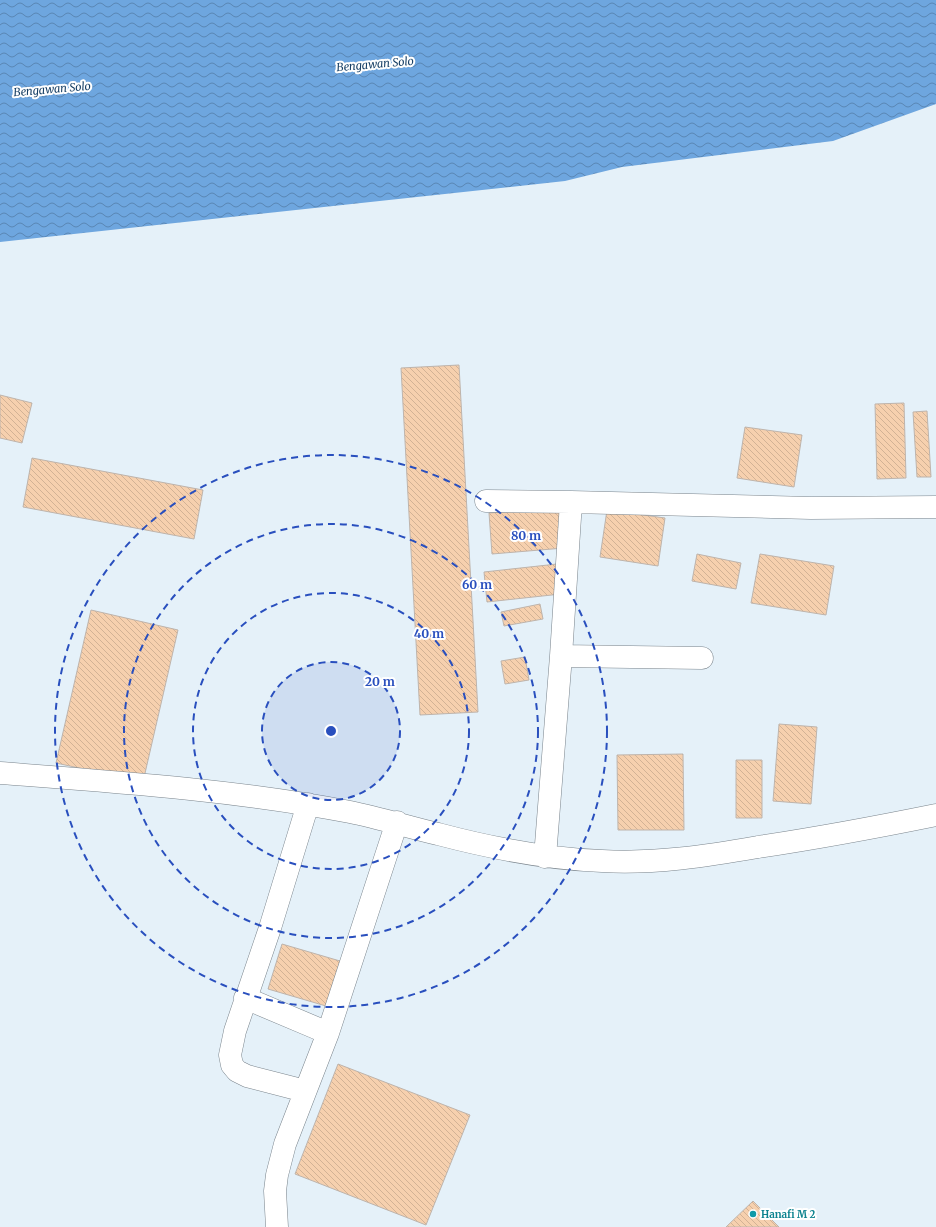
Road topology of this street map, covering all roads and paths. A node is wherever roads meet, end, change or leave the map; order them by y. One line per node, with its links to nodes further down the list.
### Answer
1 (486, 501): 2 (street)
2 (571, 502): 3 (street); 4 (street)
3 (936, 507)
4 (561, 656): 5 (street); 10 (street)
5 (702, 658)
6 (0, 774): 7 (street)
7 (308, 804): 9 (street); 11 (street)
8 (936, 815): 10 (street)
9 (397, 822): 10 (street); 12 (street)
10 (545, 856)
11 (245, 998): 12 (street); 13 (street)
12 (328, 1033): 13 (street)
13 (305, 1091): 14 (street)
14 (277, 1227)

